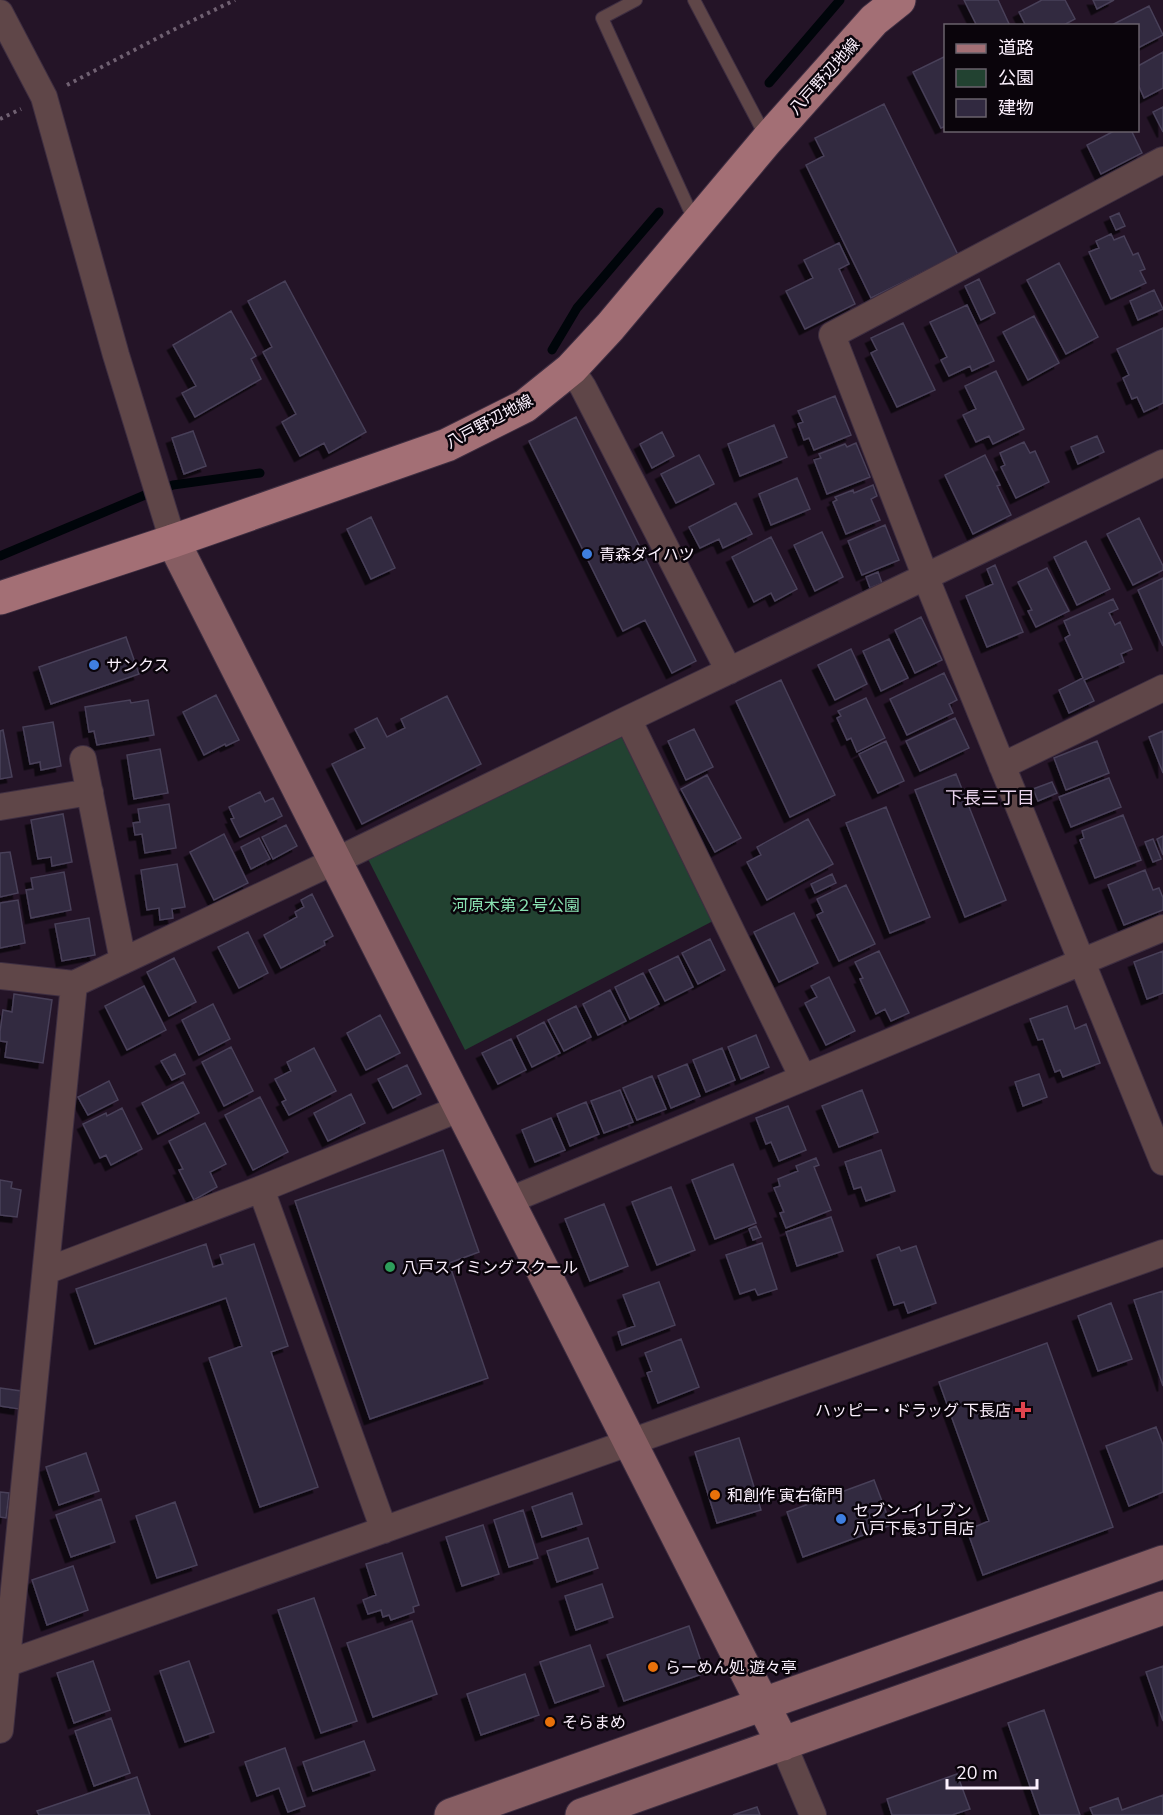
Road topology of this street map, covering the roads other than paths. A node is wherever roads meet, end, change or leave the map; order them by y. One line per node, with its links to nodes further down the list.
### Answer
1 (636, 0): 7 (lane)
2 (694, 0): 5 (lane)
3 (899, 0): 5 (main road, 八戸野辺地線)
4 (0, 14): 10 (street)
5 (767, 140): 7 (main road, 八戸野辺地線)
6 (1163, 160): 11 (street)
7 (697, 225): 8 (main road, 八戸野辺地線)
8 (572, 369): 10 (main road, 八戸野辺地線); 13 (street)
9 (1163, 463): 11 (street)
10 (173, 541): 12 (main road, 八戸野辺地線); 20 (street)
11 (926, 578): 13 (street); 17 (street)
12 (0, 598)
13 (729, 671): 15 (street)
14 (1163, 688): 17 (street)
15 (628, 719): 20 (street); 26 (street)
16 (83, 759): 18 (street)
17 (1002, 766): 23 (street)
18 (90, 792): 19 (street); 22 (street)
19 (0, 807)
20 (336, 861): 22 (street); 27 (street)
21 (1163, 927): 23 (street)
22 (123, 961): 25 (street)
23 (1082, 963): 26 (street); 28 (street)
24 (0, 976): 25 (street)
25 (74, 984): 32 (street)
26 (803, 1078): 30 (street)
27 (461, 1108): 29 (street); 30 (street)
28 (1163, 1161)
29 (261, 1188): 32 (street); 34 (street)
30 (508, 1200): 33 (street)
31 (1163, 1254): 33 (street)
32 (46, 1271): 37 (street)
33 (630, 1443): 34 (street); 38 (street)
34 (384, 1530): 37 (street)
35 (1163, 1562): 38 (street)
36 (1163, 1608): 40 (street)
37 (3, 1665): 39 (street)
38 (764, 1704): 40 (street); 41 (street)
39 (0, 1730)
40 (783, 1744): 42 (street); 43 (street)
41 (451, 1815)
42 (582, 1815)
43 (813, 1815)

